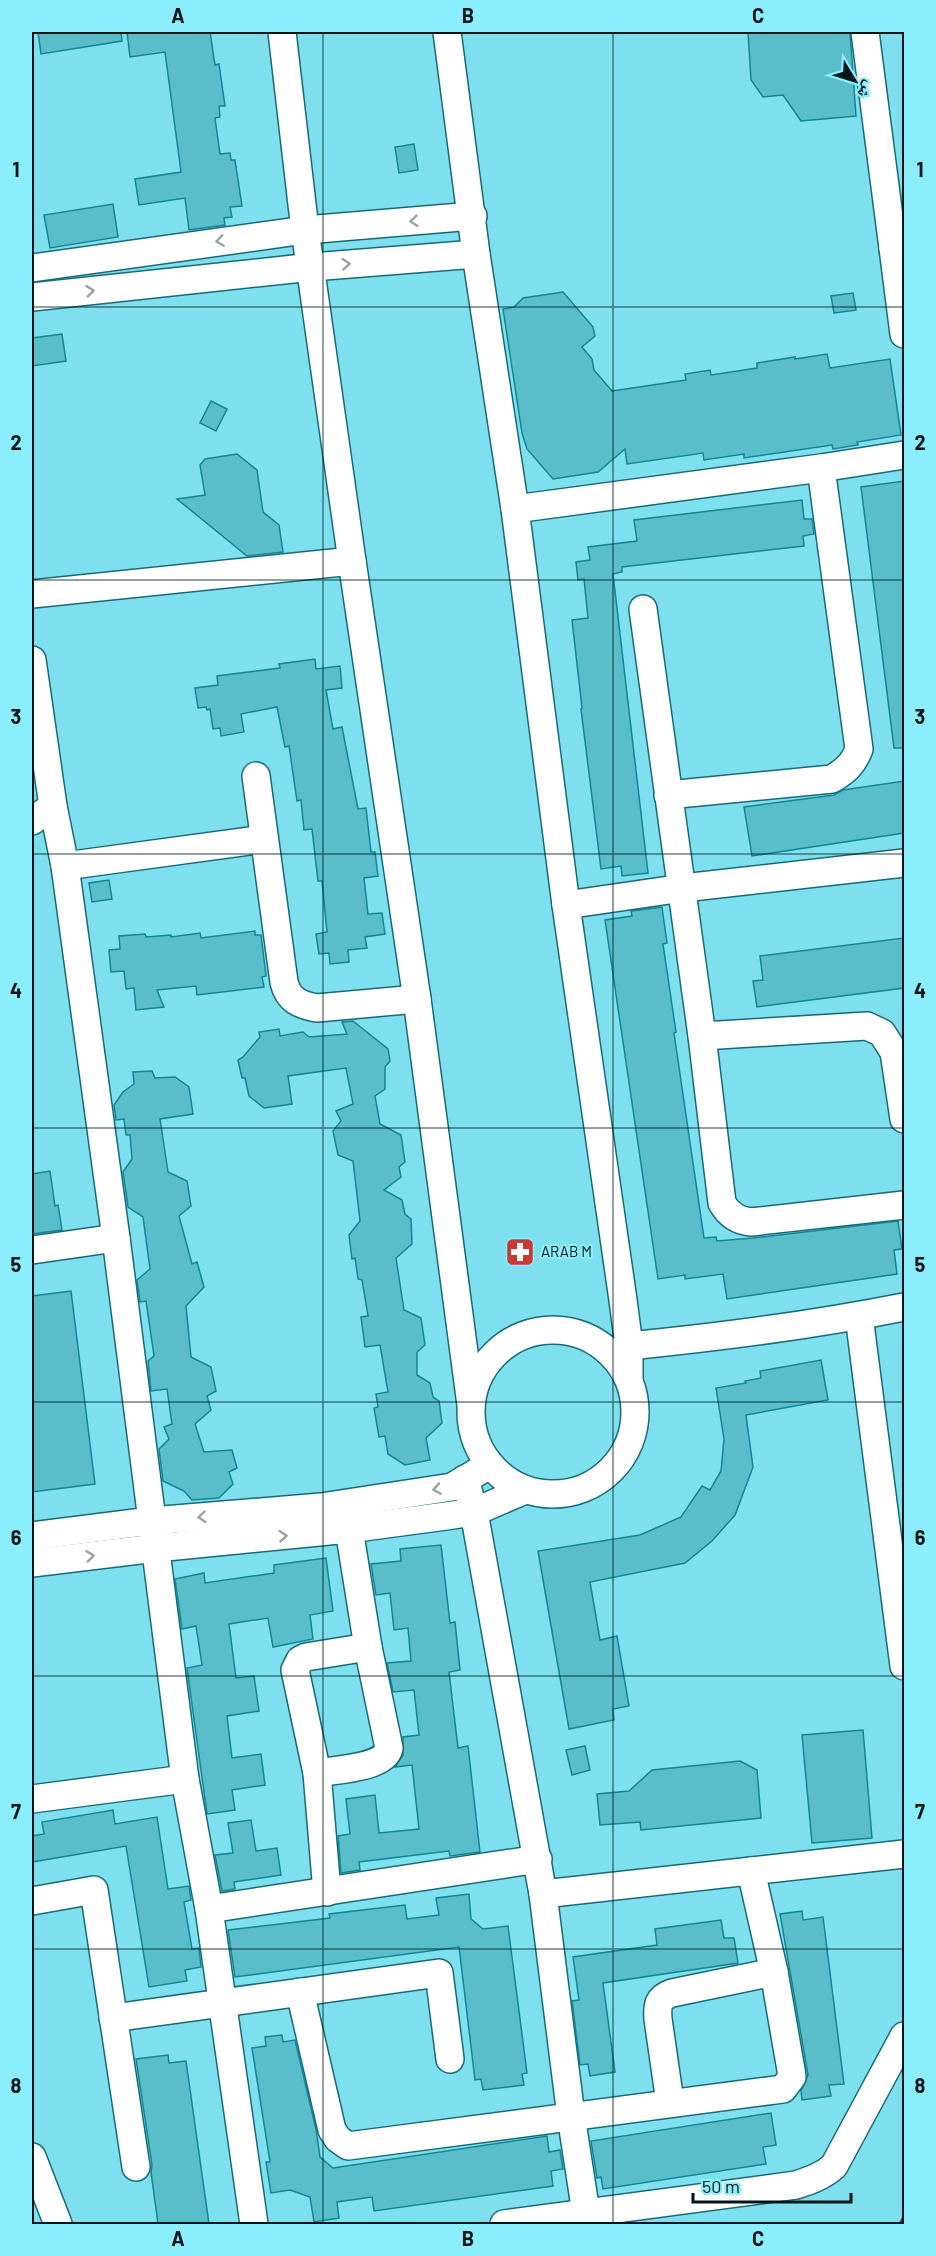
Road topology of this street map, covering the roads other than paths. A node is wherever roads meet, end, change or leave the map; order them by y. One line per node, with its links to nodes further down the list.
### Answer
1 (282, 32): 5 (street)
2 (450, 32): 4 (street)
3 (865, 32): 6 (street)
4 (473, 216): 5 (street, one-way to 5); 7 (street)
5 (305, 230): 8 (street); 9 (street, one-way to 9)
6 (898, 247): 11 (street)
7 (476, 254): 8 (street, one-way to 7); 14 (street)
8 (312, 267): 10 (street, one-way to 8); 15 (street)
9 (32, 268)
10 (32, 297)
11 (904, 334)
12 (904, 455): 13 (street)
13 (821, 468): 14 (street); 20 (street)
14 (515, 508): 26 (street)
15 (352, 561): 16 (street); 27 (street)
16 (32, 594)
17 (643, 609): 20 (street)
18 (32, 660): 21 (street)
19 (256, 776): 22 (street)
20 (668, 795): 25 (street)
21 (42, 814): 24 (street)
22 (264, 839): 24 (street); 27 (street)
23 (904, 862): 25 (street)
24 (65, 866): 31 (street)
25 (683, 888): 26 (street); 28 (street)
26 (566, 905): 35 (street)
27 (417, 999): 37 (street)
28 (702, 1036): 29 (street); 30 (street)
29 (904, 1119)
30 (904, 1205)
31 (116, 1238): 32 (street); 42 (street)
32 (32, 1251)
33 (904, 1307): 34 (street)
34 (859, 1316): 35 (street); 48 (street)
35 (628, 1346): 36 (street)
36 (628, 1377): 37 (street); 40 (street)
37 (471, 1405): 38 (street)
38 (490, 1465): 39 (street); 40 (street)
39 (465, 1479): 41 (street); 42 (street, one-way to 42)
40 (525, 1490): 41 (street)
41 (474, 1512): 43 (street); 53 (street)
42 (151, 1521): 44 (street); 45 (street)
43 (349, 1529): 45 (street, one-way to 43); 47 (street)
44 (32, 1536)
45 (156, 1548): 46 (street, one-way to 45); 50 (street)
46 (32, 1563)
47 (368, 1647): 49 (street); 49 (street)
48 (904, 1666)
49 (317, 1773): 55 (street)
50 (185, 1779): 51 (street); 58 (street)
51 (32, 1799)
52 (904, 1854): 54 (street)
53 (537, 1859): 55 (street); 56 (street)
54 (751, 1871): 56 (street); 59 (street)
55 (327, 1892): 58 (street)
56 (543, 1894): 66 (street)
57 (32, 1901): 62 (street)
58 (209, 1909): 61 (street)
59 (774, 1972): 65 (street); 65 (street)
60 (300, 1992): 61 (street); 64 (street); 66 (street)
61 (222, 2002): 62 (street); 71 (street)
62 (114, 2018): 68 (street)
63 (904, 2036): 69 (street)
64 (450, 2059)
65 (670, 2102): 66 (street)
66 (571, 2116): 69 (street)
67 (32, 2157): 70 (street)
68 (136, 2167)
69 (586, 2213): 72 (street)
70 (58, 2224)
71 (254, 2224)
72 (504, 2224)

